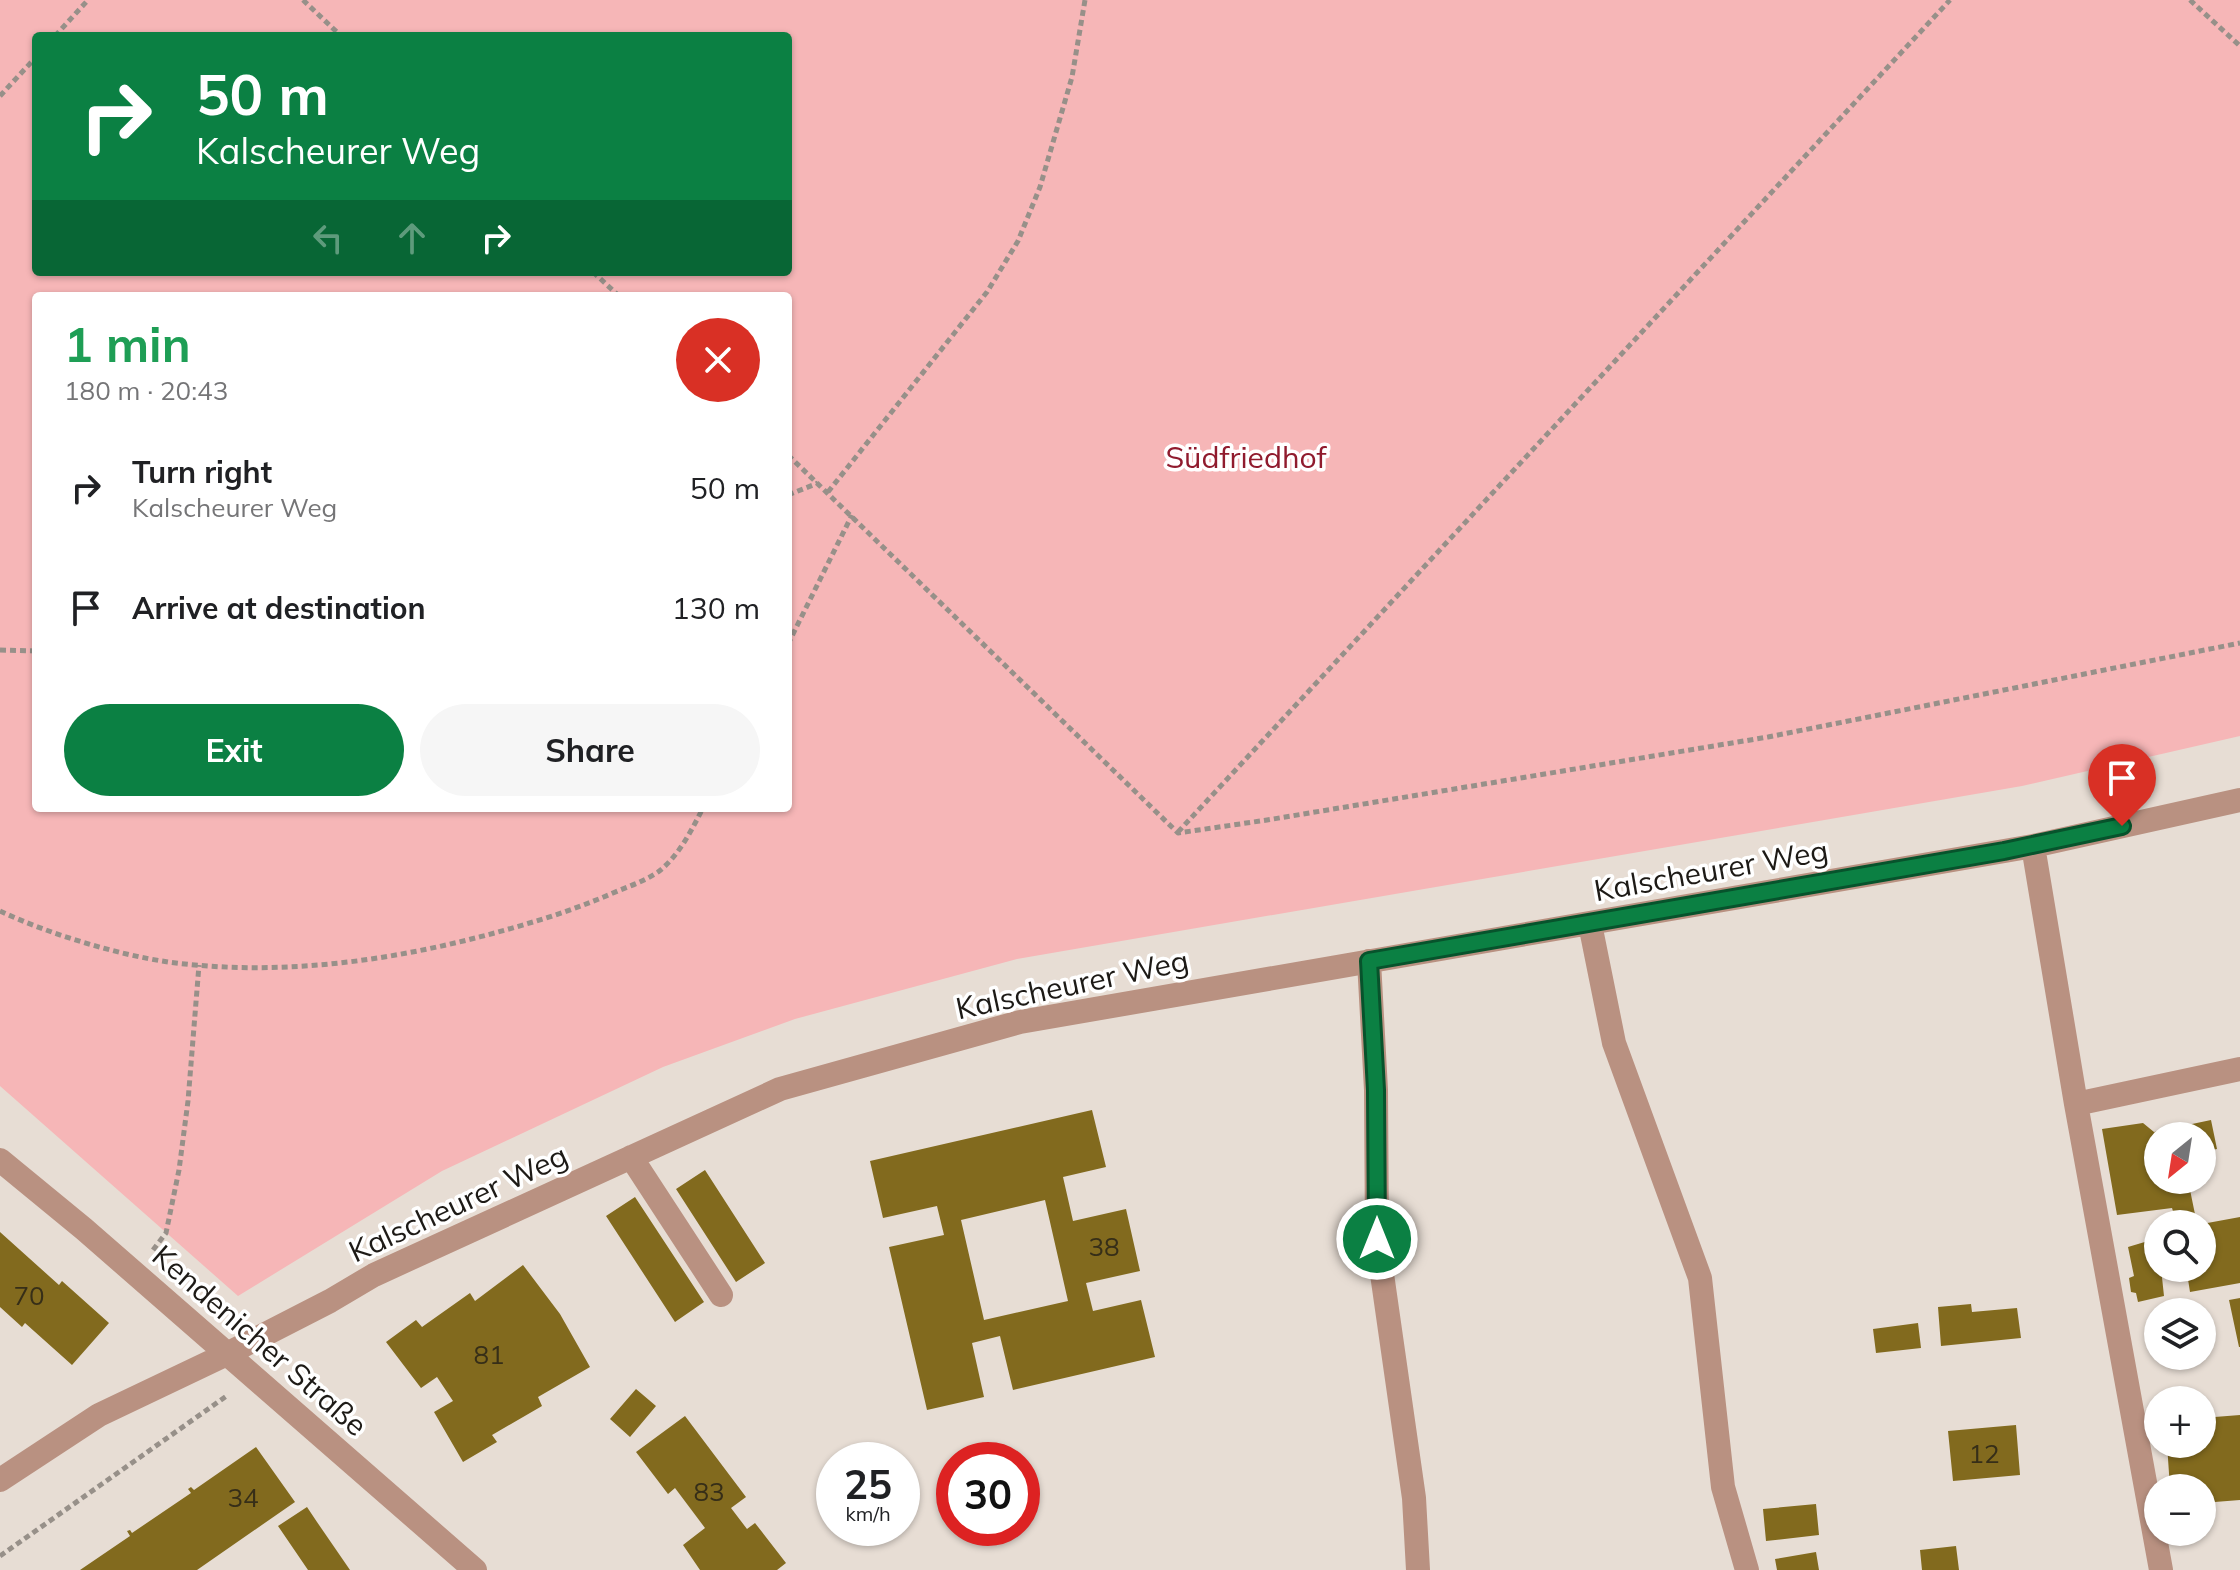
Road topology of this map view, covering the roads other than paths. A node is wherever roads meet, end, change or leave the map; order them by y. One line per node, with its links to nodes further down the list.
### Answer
1 (2240, 800): 2 (street, Kalscheurer Weg)
2 (2033, 846): 3 (street, Kalscheurer Weg); 6 (street)
3 (1590, 924): 4 (street, Kalscheurer Weg); 14 (street)
4 (1369, 961): 7 (street, Kalscheurer Weg); 13 (street)
5 (2240, 1069): 6 (street)
6 (2076, 1104): 15 (street)
7 (631, 1157): 9 (street); 10 (street, Kalscheurer Weg)
8 (0, 1160): 10 (street, Kendenicher Straße)
9 (721, 1295)
10 (227, 1354): 11 (street, Kalscheurer Weg); 12 (street, Kendenicher Straße)
11 (0, 1480)
12 (475, 1570)
13 (1418, 1570)
14 (1747, 1570)
15 (2161, 1570)

